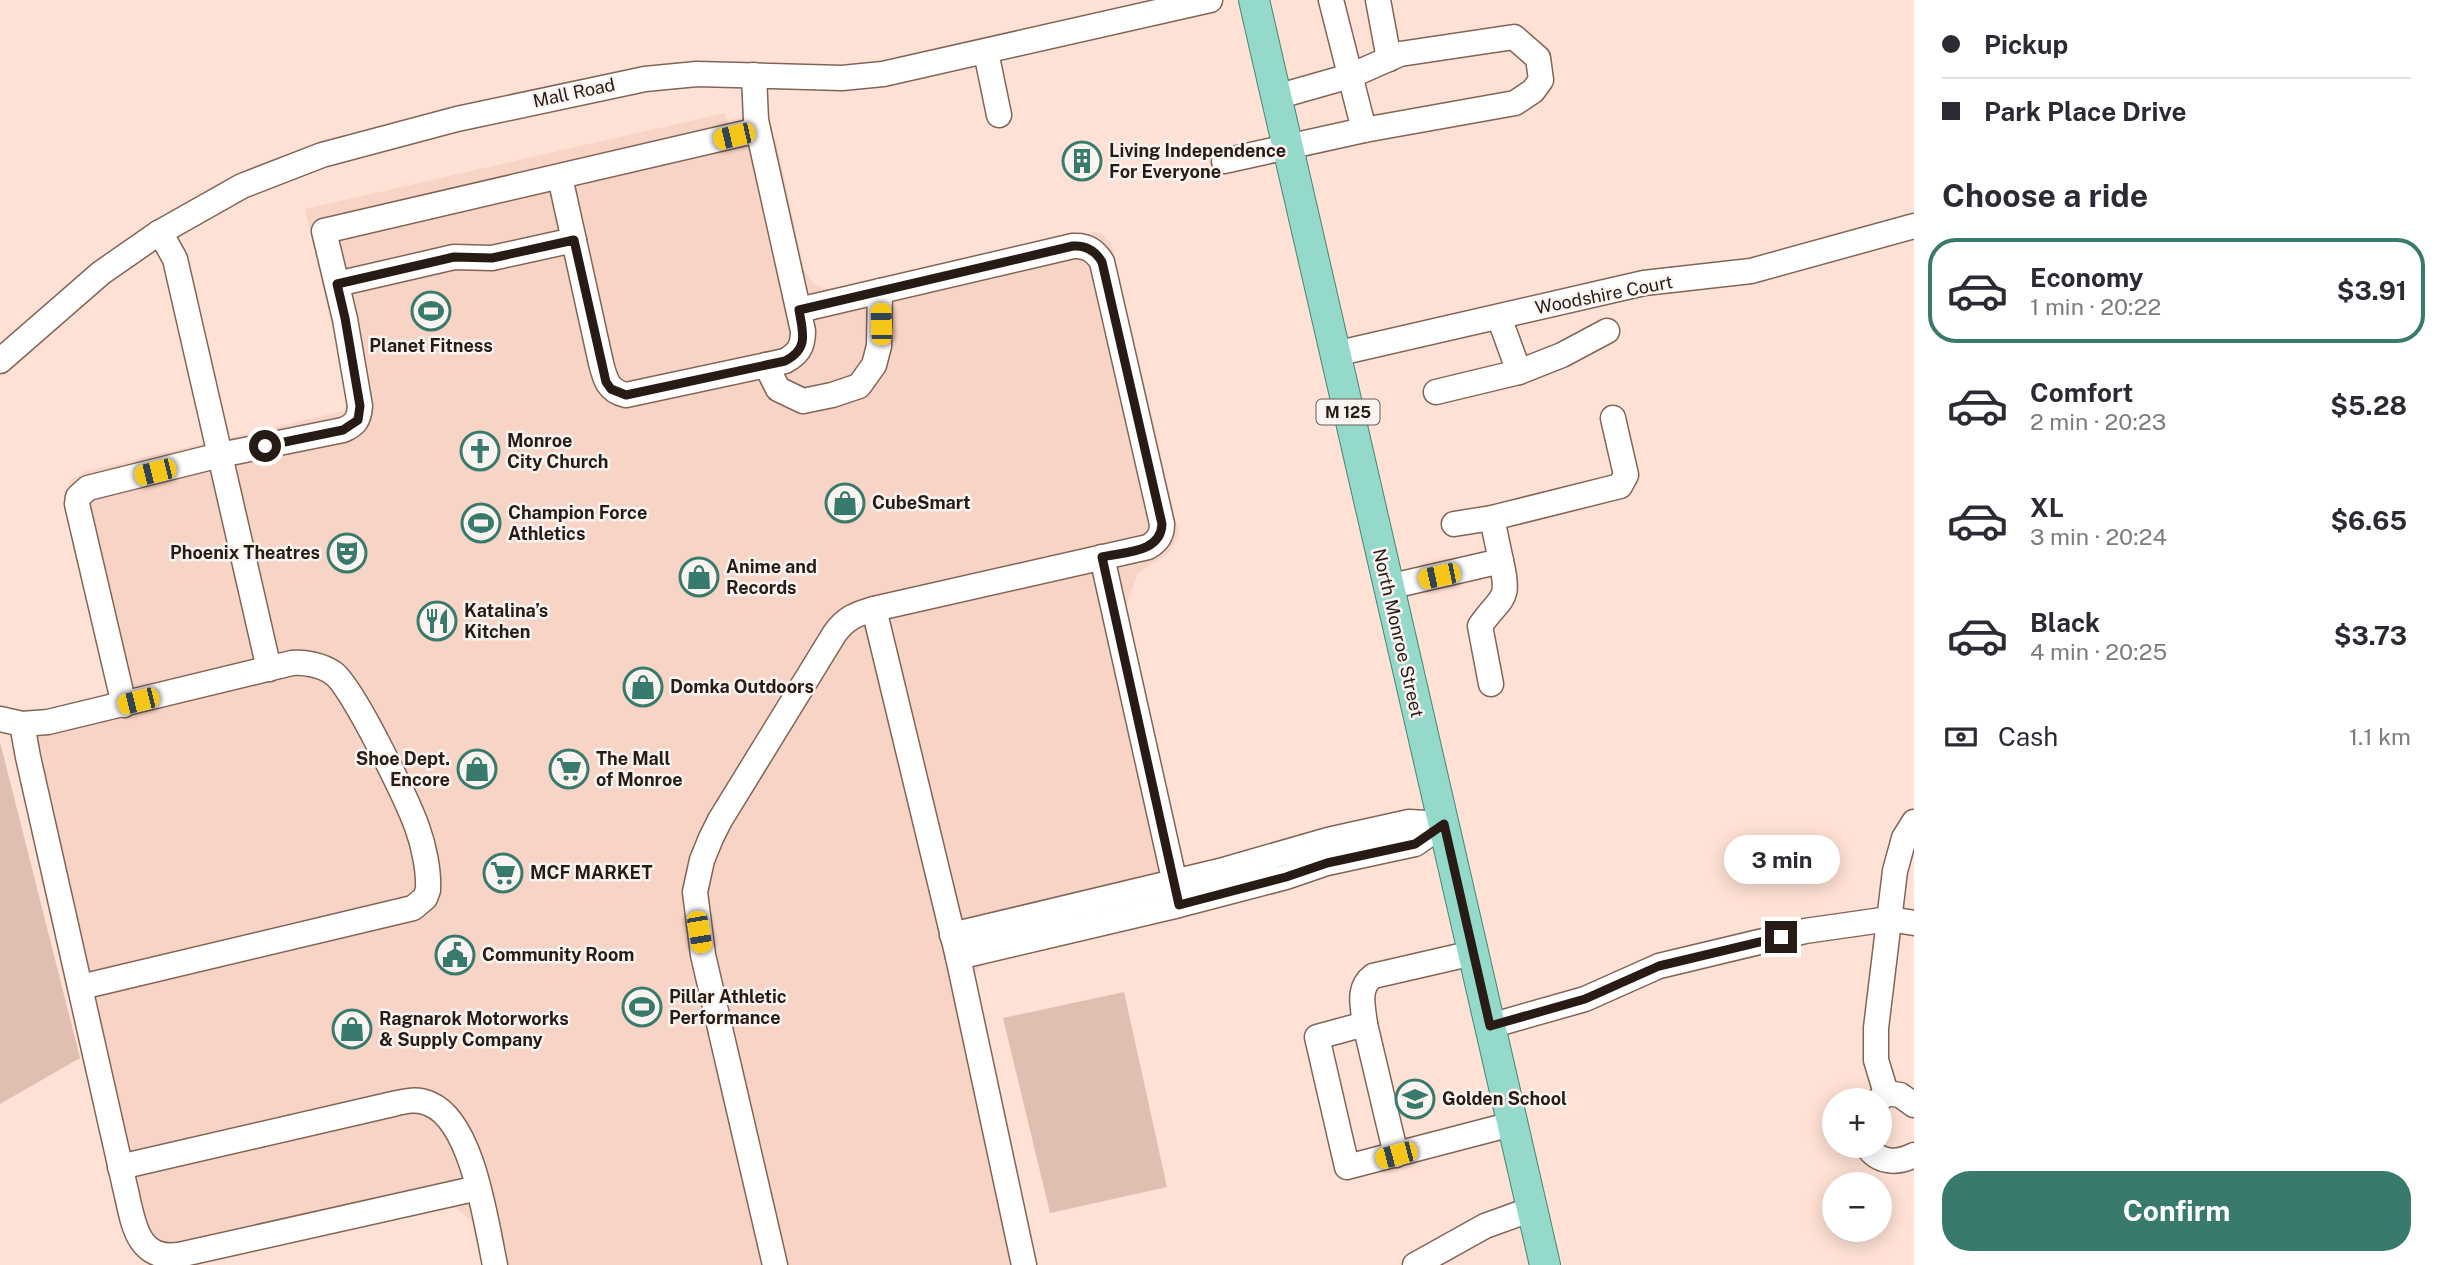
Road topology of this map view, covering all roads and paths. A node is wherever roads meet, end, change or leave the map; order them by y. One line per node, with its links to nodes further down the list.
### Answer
1 (1210, 0): 5 (street, Mall Road)
2 (1254, 0): 9 (main road, North Monroe Street / M 125)
3 (1331, 0): 8 (street)
4 (1378, 0): 6 (street)
5 (986, 52): 7 (street, Mall Road); 10 (street)
6 (1389, 59): 8 (street); 12 (street)
7 (754, 75): 11 (street); 17 (street, Mall Road)
8 (1350, 76): 9 (street); 12 (street)
9 (1276, 97): 13 (main road, North Monroe Street / M 125)
10 (999, 115)
11 (758, 130): 15 (street); 21 (street)
12 (1364, 130): 13 (street)
13 (1287, 146): 14 (street); 24 (main road, North Monroe Street / M 125)
14 (1224, 161)
15 (560, 177): 18 (street); 19 (street)
16 (1914, 226): 22 (street, Woodshire Court)
17 (160, 232): 25 (street, Mall Road); 30 (street)
18 (574, 240): 19 (street); 26 (street)
19 (337, 284): 30 (street)
20 (880, 292): 21 (street); 26 (street); 33 (street)
21 (799, 310): 26 (street)
22 (1499, 317): 24 (street, Woodshire Court); 27 (street)
23 (1607, 331): 27 (street)
24 (1335, 354): 35 (main road, North Monroe Street / M 125)
25 (0, 361)
26 (766, 365)
27 (1519, 372): 28 (street)
28 (1436, 392)
29 (1613, 418): 31 (street)
30 (220, 456): 37 (street); 39 (street)
31 (1492, 518): 32 (street); 34 (street)
32 (1454, 524)
33 (1102, 557): 36 (street); 43 (street)
34 (1501, 561): 35 (street); 38 (street)
35 (1388, 587): 42 (main road, North Monroe Street / M 125)
36 (874, 609): 46 (street); 62 (street)
37 (269, 668): 39 (street); 48 (street)
38 (1490, 684)
39 (124, 705): 40 (street)
40 (11, 722): 48 (street)
41 (1914, 822): 44 (street)
42 (1444, 824): 43 (street); 47 (main road, North Monroe Street / M 125)
43 (1177, 894): 46 (street)
44 (1889, 919): 45 (street); 50 (street); 51 (street)
45 (1914, 923)
46 (955, 946): 63 (street)
47 (1473, 953): 49 (street); 50 (main road, North Monroe Street / M 125)
48 (81, 987): 58 (street)
49 (1365, 1024): 55 (street); 55 (street)
50 (1490, 1026): 54 (main road, North Monroe Street / M 125)
51 (1881, 1088)
52 (1892, 1096): 53 (street)
53 (1914, 1105)
54 (1512, 1124): 55 (street); 60 (main road, North Monroe Street / M 125)
55 (1396, 1155)
56 (1914, 1155): 57 (street)
57 (1881, 1158)
58 (120, 1167): 59 (street); 59 (street)
59 (478, 1188): 61 (street)
60 (1532, 1209): 64 (street); 65 (main road, North Monroe Street / M 125)
61 (495, 1265)
62 (775, 1265)
63 (1024, 1265)
64 (1415, 1265)
65 (1545, 1265)

